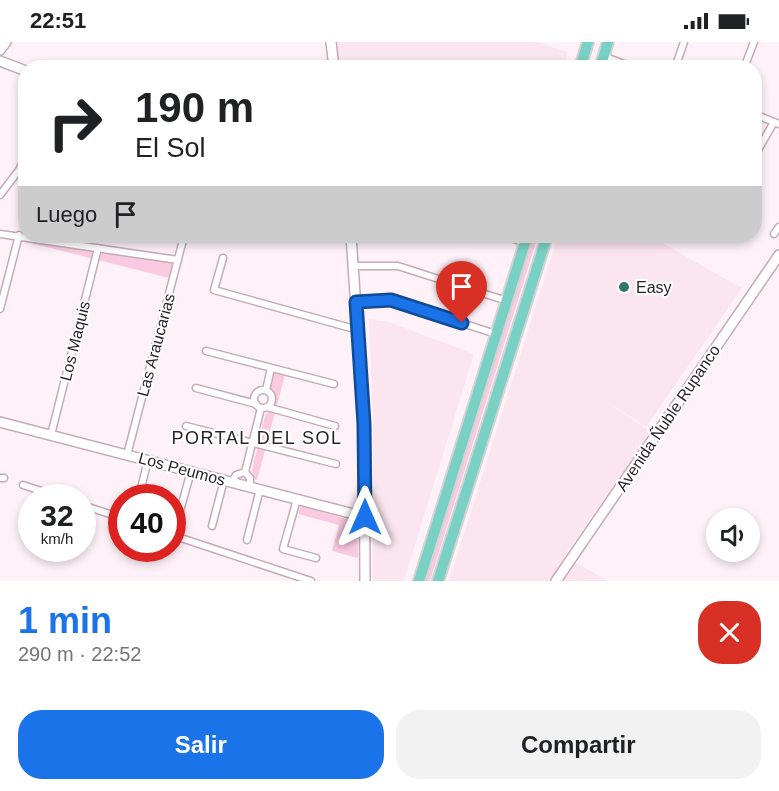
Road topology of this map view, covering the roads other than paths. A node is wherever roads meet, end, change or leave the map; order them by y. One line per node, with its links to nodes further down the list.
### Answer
1 (6, 42): 7 (street)
2 (331, 42): 9 (street)
3 (588, 42): 10 (main road)
4 (608, 42): 8 (main road)
5 (684, 42): 13 (street)
6 (754, 42): 14 (street)
7 (0, 50)
8 (603, 56): 11 (main road); 12 (street)
9 (333, 60)
10 (582, 60)
11 (602, 60)
12 (613, 60)
13 (678, 60)
14 (747, 60)
15 (0, 61): 16 (street)
16 (18, 68)
17 (762, 117): 18 (street)
18 (776, 123): 19 (street)
19 (762, 143)
20 (18, 171): 21 (street)
21 (0, 195)
22 (779, 227): 24 (street)
23 (0, 234): 25 (street)
24 (774, 234)
25 (18, 235)
26 (18, 239): 39 (street)
27 (68, 243): 32 (street)
28 (182, 243): 35 (street, Las Araucarias)
29 (352, 243): 36 (street)
30 (524, 243): 37 (main road)
31 (545, 243): 59 (main road)
32 (98, 248): 35 (street); 51 (street, Los Maquis)
33 (779, 255): 75 (street, Avenida Ñuble Rupanco)
34 (224, 258): 40 (street)
35 (178, 260): 53 (street, Las Araucarias)
36 (354, 266): 37 (street); 38 (street)
37 (507, 301): 41 (main road)
38 (356, 302): 40 (street); 41 (street)
39 (0, 309)
40 (358, 330): 66 (street)
41 (496, 334): 56 (main road)
42 (206, 351): 43 (street)
43 (271, 368): 44 (street); 46 (street)
44 (334, 384)
45 (196, 388): 47 (street)
46 (266, 390): 47 (street); 47 (street)
47 (261, 406): 50 (street); 52 (street)
48 (0, 422): 51 (street, Los Peumos)
49 (186, 426): 52 (street)
50 (335, 426)
51 (51, 435): 53 (street, Los Peumos)
52 (252, 443): 55 (street); 58 (street)
53 (127, 454): 54 (street, Los Peumos)
54 (148, 460): 57 (street, Los Peumos); 61 (street)
55 (336, 464)
56 (455, 465): 59 (main road); 73 (main road)
57 (191, 471): 60 (street, Los Peumos); 63 (street)
58 (245, 472): 60 (street); 62 (street)
59 (472, 472): 74 (main road)
60 (228, 481): 62 (street, Los Peumos); 67 (street)
61 (142, 484)
62 (250, 486): 64 (street, Los Peumos)
63 (186, 489)
64 (260, 489): 65 (street, Los Peumos); 69 (street)
65 (297, 499): 66 (street, Los Peumos); 70 (street)
66 (365, 517): 72 (street)
67 (212, 526)
68 (186, 540): 71 (street)
69 (247, 540)
70 (316, 558)
71 (311, 581)
72 (365, 581)
73 (419, 581)
74 (438, 581)
75 (556, 581)

